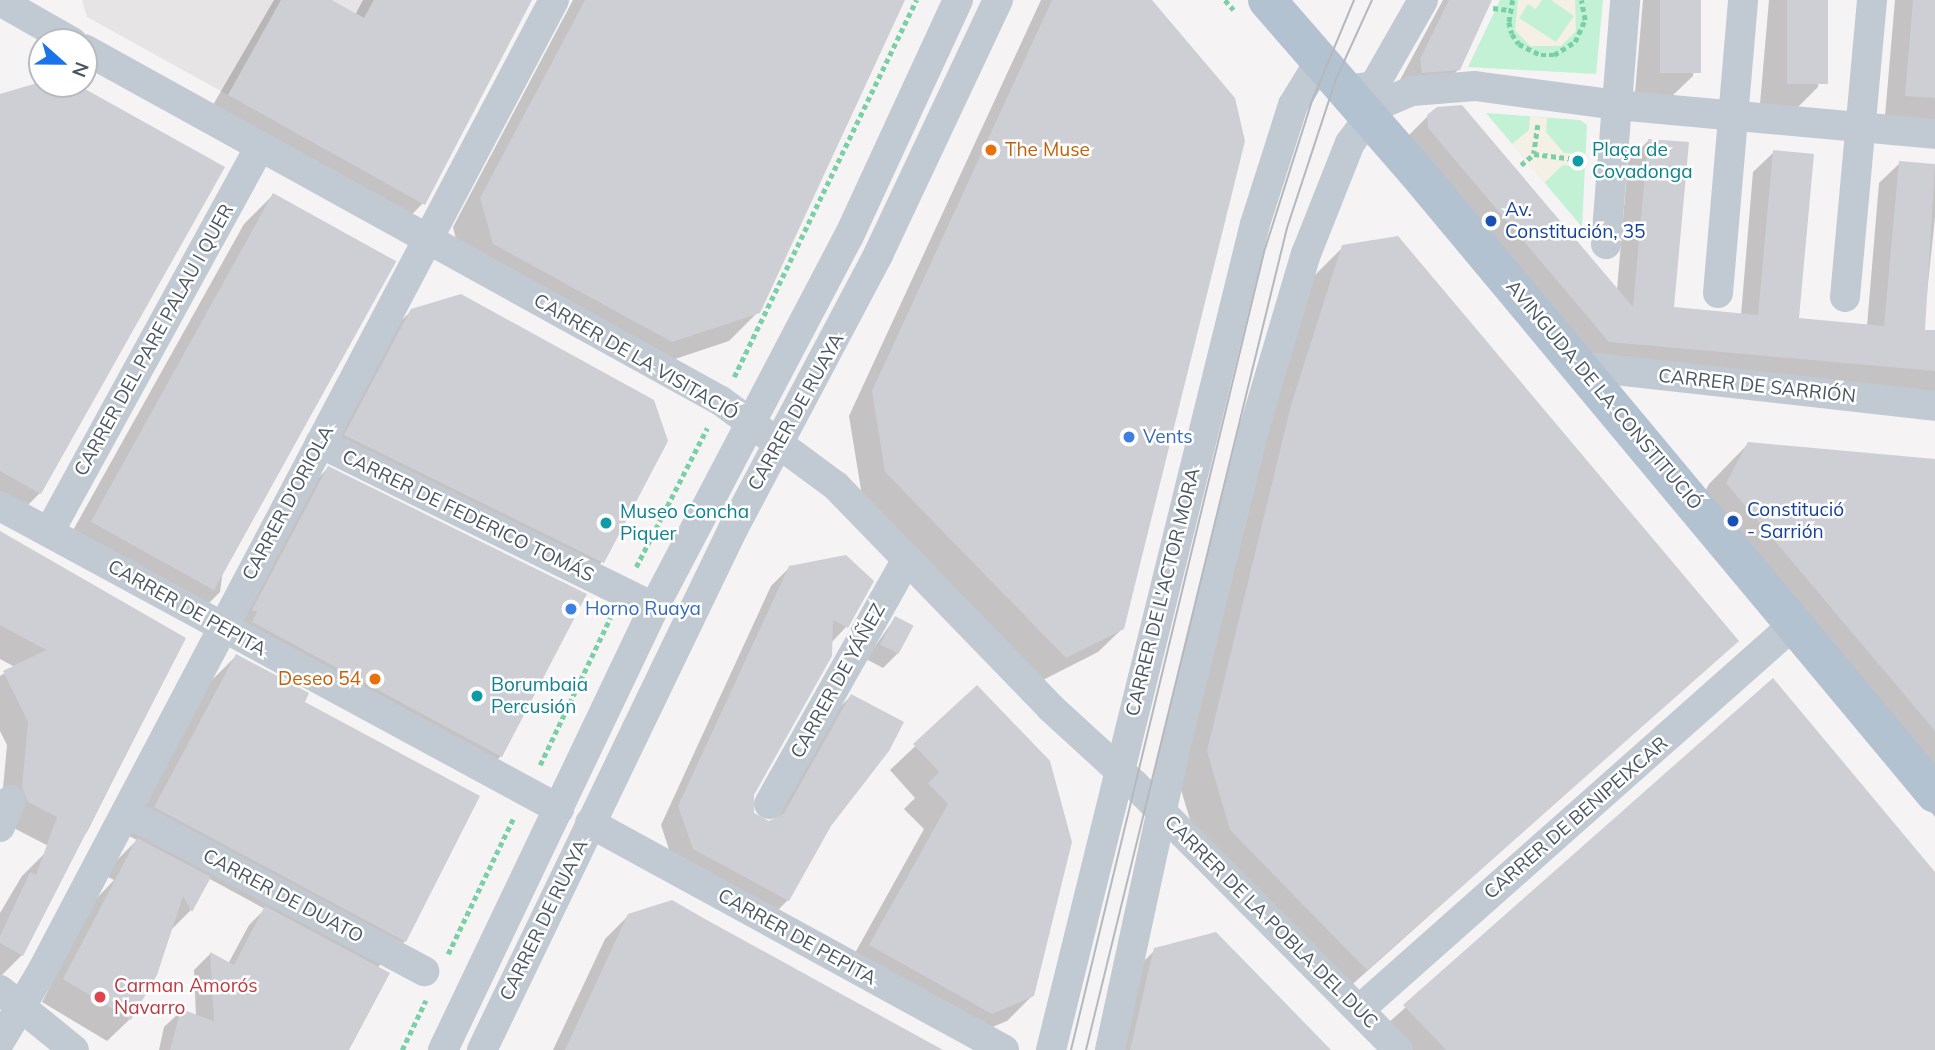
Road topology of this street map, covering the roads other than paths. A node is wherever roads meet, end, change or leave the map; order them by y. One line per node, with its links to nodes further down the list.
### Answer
1 (554, 0): 21 (street, CARRER D'ORIOLA)
2 (958, 0): 27 (street, CARRER DE RUAYA)
3 (998, 0): 29 (street, CARRER DE RUAYA)
4 (1267, 0): 12 (main road, AVINGUDA DE LA CONSTITUCIÓ)
5 (1423, 0): 13 (street)
6 (1625, 0): 16 (street)
7 (1743, 0): 17 (street)
8 (1872, 0): 18 (street)
9 (0, 1): 10 (street)
10 (47, 28)
11 (98, 56): 20 (street, CARRER DE LA VISITACIÓ)
12 (1320, 61): 15 (main road, AVINGUDA DE LA CONSTITUCIÓ); 36 (street, CARRER DE L'ACTOR MORA)
13 (1389, 67): 14 (street); 15 (street)
14 (1412, 91): 15 (street); 16 (street)
15 (1358, 103): 25 (main road, AVINGUDA DE LA CONSTITUCIÓ); 39 (street)
16 (1617, 105): 17 (street); 22 (street)
17 (1733, 116): 18 (street); 23 (street)
18 (1860, 127): 19 (street); 24 (street)
19 (1935, 134)
20 (260, 148): 21 (street, CARRER DE LA VISITACIÓ); 31 (street, CARRER DEL PARE PALAU I QUER)
21 (428, 241): 27 (street, CARRER DE LA VISITACIÓ); 28 (street, CARRER D'ORIOLA)
22 (1606, 244)
23 (1718, 293)
24 (1845, 297)
25 (1580, 366): 26 (street, CARRER DE SARRIÓN); 34 (main road, AVINGUDA DE LA CONSTITUCIÓ)
26 (1935, 406)
27 (751, 423): 29 (street, CARRER DE LA VISITACIÓ); 33 (street, CARRER DE RUAYA)
28 (320, 443): 33 (street, CARRER DE FEDERICO TOMÁS); 35 (street, CARRER D'ORIOLA)
29 (779, 444): 32 (street, CARRER DE LA VISITACIÓ); 42 (street, CARRER DE RUAYA)
30 (0, 506): 31 (street, CARRER DE PEPITA)
31 (49, 532): 35 (street, CARRER DE PEPITA)
32 (906, 559): 36 (street, CARRER DE LA VISITACIÓ); 38 (street, CARRER DE YÁÑEZ)
33 (654, 607): 40 (street, CARRER DE RUAYA)
34 (1793, 626): 37 (main road, AVINGUDA DE LA CONSTITUCIÓ); 45 (street, CARRER DE BENIPEIXCAR)
35 (222, 629): 40 (street, CARRER DE PEPITA); 44 (street, CARRER D'ORIOLA)
36 (1119, 771): 39 (street, CARRER DE LA VISITACIÓ); 51 (street, CARRER DE L'ACTOR MORA)
37 (1935, 794)
38 (769, 804)
39 (1153, 804): 45 (street, CARRER DE LA POBLA DEL DUC); 52 (street)
40 (559, 809): 48 (street, CARRER DE RUAYA)
41 (143, 821): 43 (street, CARRER DE DUATO)
42 (590, 823): 49 (street, CARRER DE RUAYA); 50 (street, CARRER DE PEPITA)
43 (432, 976)
44 (10, 997): 46 (street, CARRER D'ORIOLA); 47 (street)
45 (1359, 1010): 53 (street, CARRER DE LA POBLA DEL DUC)
46 (0, 1041)
47 (74, 1050)
48 (443, 1050)
49 (482, 1050)
50 (1004, 1050)
51 (1051, 1050)
52 (1110, 1050)
53 (1398, 1050)

